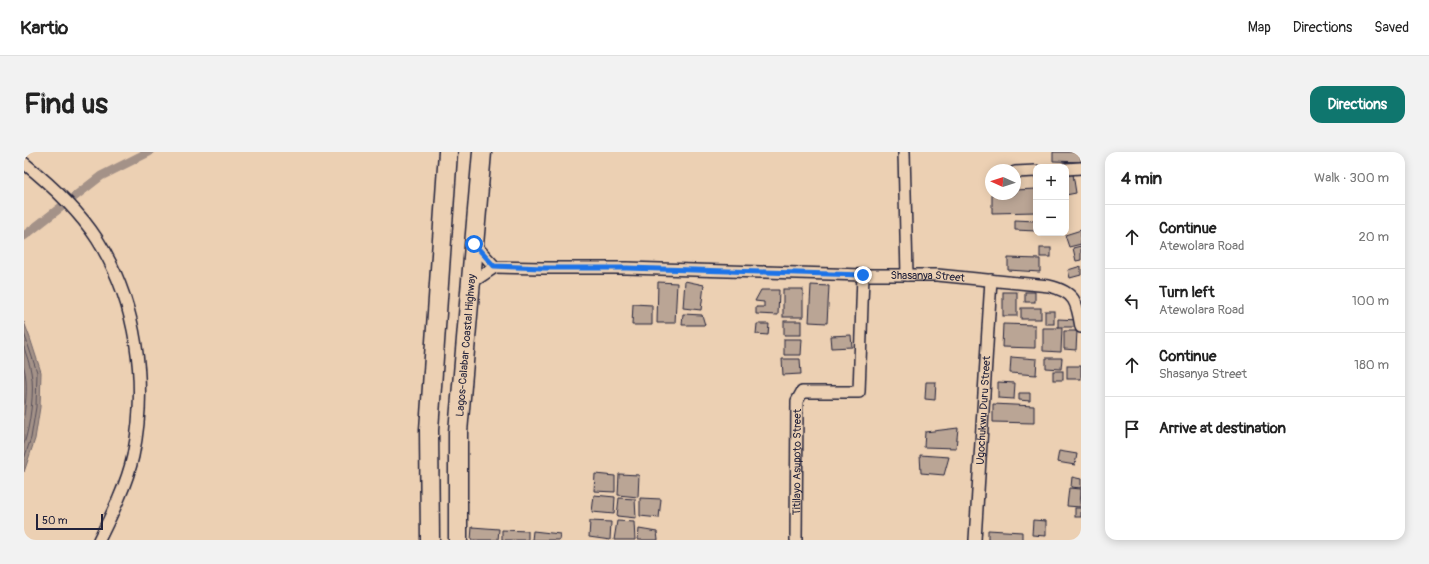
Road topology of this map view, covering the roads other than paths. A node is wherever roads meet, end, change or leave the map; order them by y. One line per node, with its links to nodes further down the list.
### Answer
1 (448, 152): 18 (highway)
2 (482, 152): 9 (highway, Lagos-Calabar Coastal Highway)
3 (904, 152): 12 (street)
4 (24, 163): 17 (street)
5 (1081, 168): 6 (street)
6 (1069, 169)
7 (1033, 171): 8 (street)
8 (1021, 172)
9 (474, 244): 10 (street); 14 (highway, Lagos-Calabar Coastal Highway)
10 (494, 266): 11 (street, Shasanya Street); 14 (street)
11 (863, 275): 12 (street, Shasanya Street); 20 (street, Titilayo Asupoto Street)
12 (907, 276): 13 (street, Shasanya Street)
13 (991, 280): 15 (street, Shasanya Street); 21 (street, Ugochukwu Duru Street)
14 (471, 283): 19 (highway, Lagos-Calabar Coastal Highway)
15 (1076, 294): 16 (street, Shasanya Street)
16 (1081, 327)
17 (99, 540)
18 (430, 540)
19 (458, 540)
20 (796, 540)
21 (975, 540)

